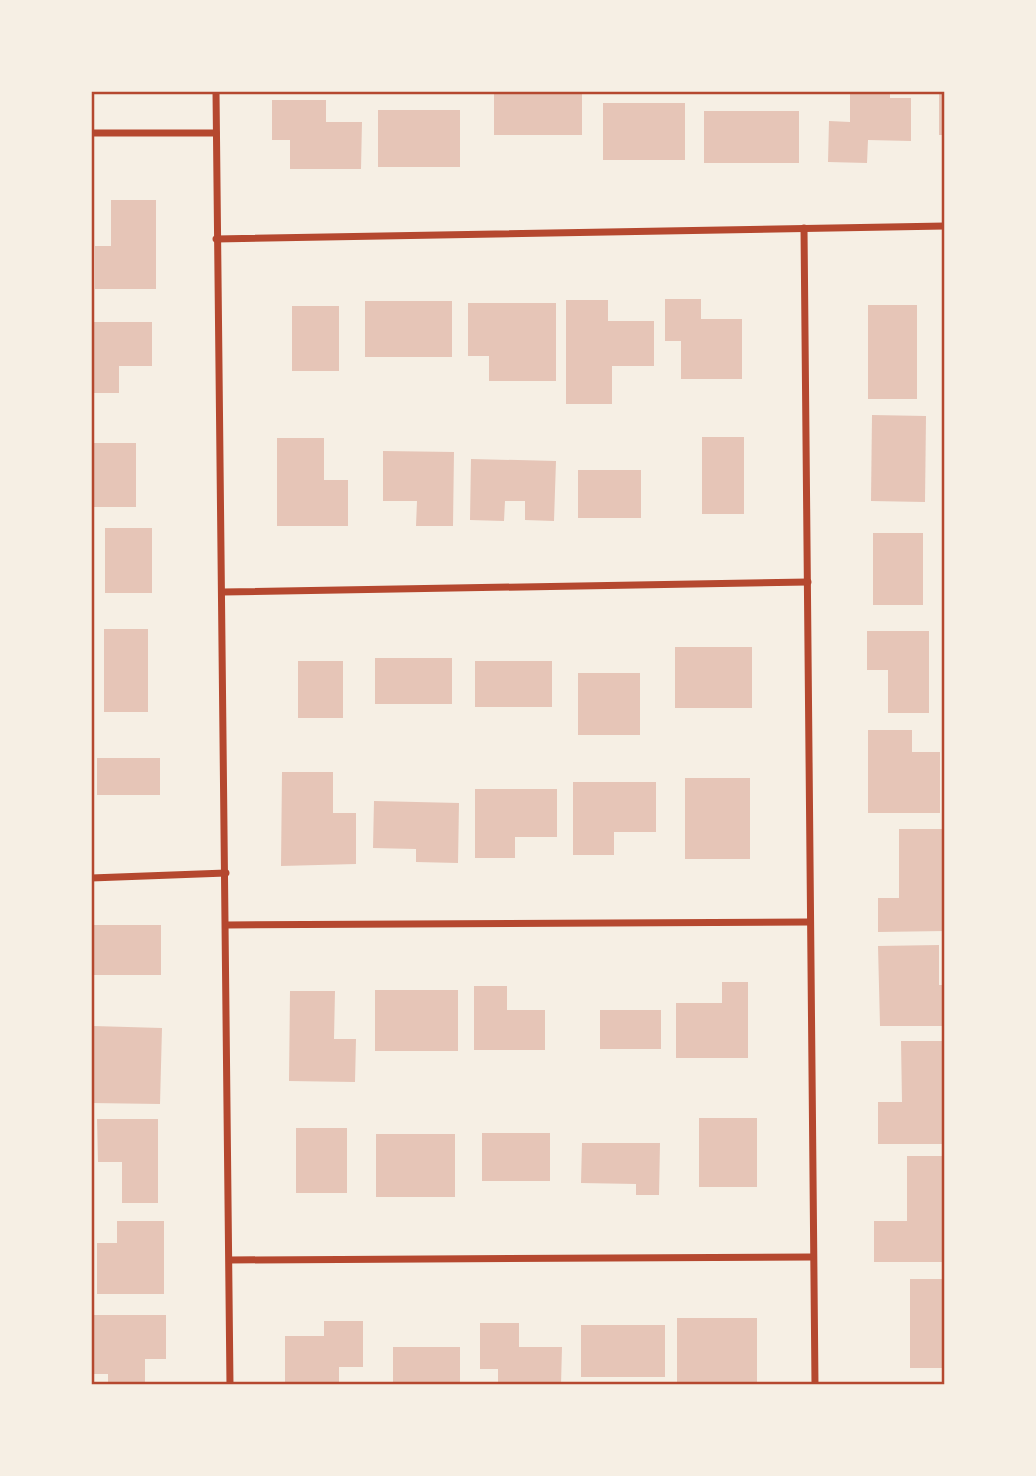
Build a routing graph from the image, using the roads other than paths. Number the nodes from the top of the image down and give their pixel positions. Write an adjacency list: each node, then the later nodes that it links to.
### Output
1 (216, 91): 3 (street)
2 (91, 133): 3 (street)
3 (216, 133): 6 (street)
4 (945, 226): 5 (street)
5 (804, 228): 6 (street); 7 (street)
6 (216, 239): 8 (street)
7 (808, 582): 8 (street); 11 (street)
8 (223, 592): 9 (street)
9 (226, 873): 10 (street); 12 (street)
10 (91, 878)
11 (810, 922): 12 (street); 13 (street)
12 (227, 925): 14 (street)
13 (812, 1257): 14 (street); 16 (street)
14 (230, 1260): 15 (street)
15 (230, 1385)
16 (815, 1385)

